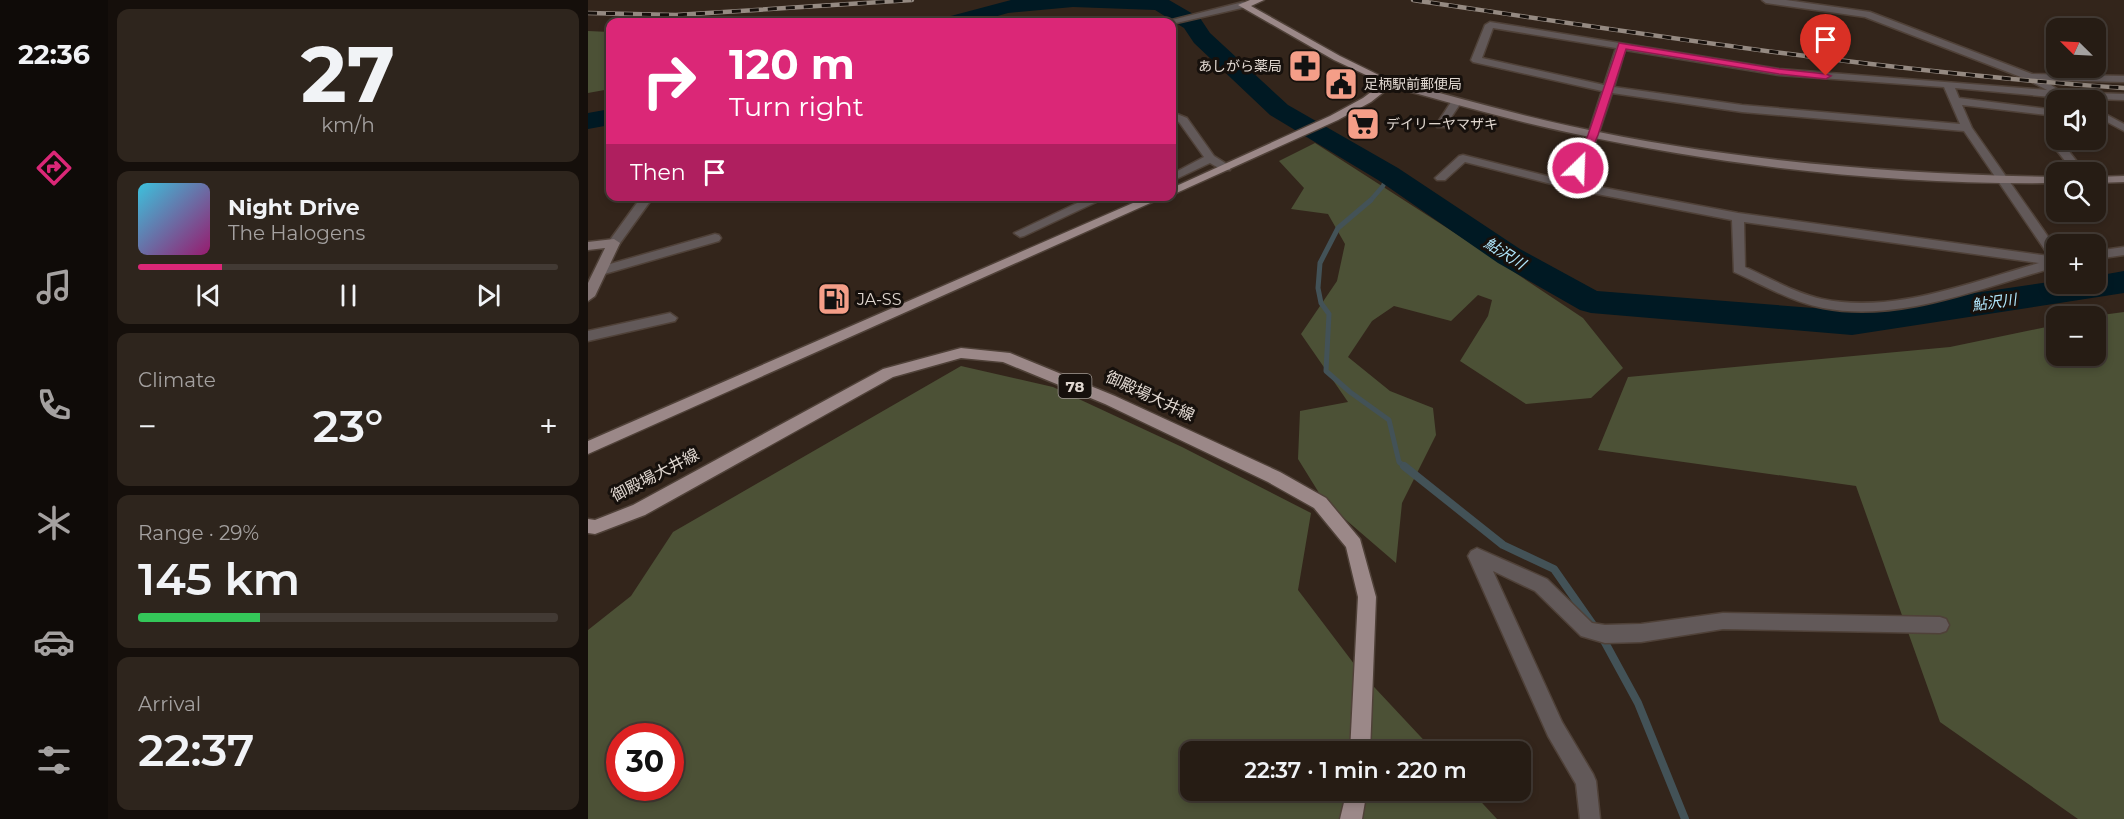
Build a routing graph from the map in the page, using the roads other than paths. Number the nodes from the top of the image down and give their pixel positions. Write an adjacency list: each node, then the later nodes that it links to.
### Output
1 (1260, 0): 3 (main road)
2 (1766, 0): 6 (street)
3 (1243, 5): 4 (street); 8 (main road)
4 (1176, 20)
5 (1622, 45): 9 (street); 10 (street); 10 (street)
6 (2030, 77): 7 (street); 11 (street)
7 (2124, 79)
8 (1390, 83): 15 (street); 29 (main road)
9 (1947, 84): 12 (street); 16 (street)
10 (1610, 89): 23 (street); 25 (street)
11 (2054, 90)
12 (2046, 93)
13 (2106, 96): 14 (street)
14 (2124, 97)
15 (1457, 101): 22 (street); 25 (street)
16 (1956, 101): 17 (street); 23 (street)
17 (2046, 112)
18 (1176, 117): 27 (street)
19 (2106, 117): 21 (street)
20 (2106, 119): 21 (street)
21 (2110, 119): 24 (street)
22 (1441, 124)
23 (1967, 128): 32 (street)
24 (2124, 128)
25 (1593, 135): 32 (street); 36 (street)
26 (2062, 150): 28 (street)
27 (1210, 158): 29 (street); 30 (street)
28 (2072, 162)
29 (1226, 168): 37 (main road)
30 (1176, 176)
31 (1441, 178): 36 (street)
32 (2002, 179): 34 (street); 45 (street)
33 (2124, 179): 35 (street)
34 (2046, 180)
35 (2106, 180)
36 (1571, 185): 41 (street)
37 (1176, 190)
38 (644, 201): 44 (street)
39 (1092, 201): 42 (street)
40 (1150, 201): 55 (main road)
41 (1738, 217): 49 (street); 50 (street)
42 (1020, 233)
43 (715, 238): 51 (street)
44 (614, 243): 46 (street); 51 (street)
45 (2046, 245)
46 (588, 246)
47 (2124, 251): 48 (street)
48 (2106, 254)
49 (2046, 259)
50 (2046, 263)
51 (601, 271): 52 (street)
52 (588, 296)
53 (669, 318): 54 (street)
54 (588, 336)
55 (588, 448)
56 (588, 526): 58 (main road, 御殿場大井線 / 78)
57 (1940, 625): 61 (street)
58 (1360, 741)
59 (1355, 801): 60 (main road)
60 (1351, 819)
61 (1590, 819)

